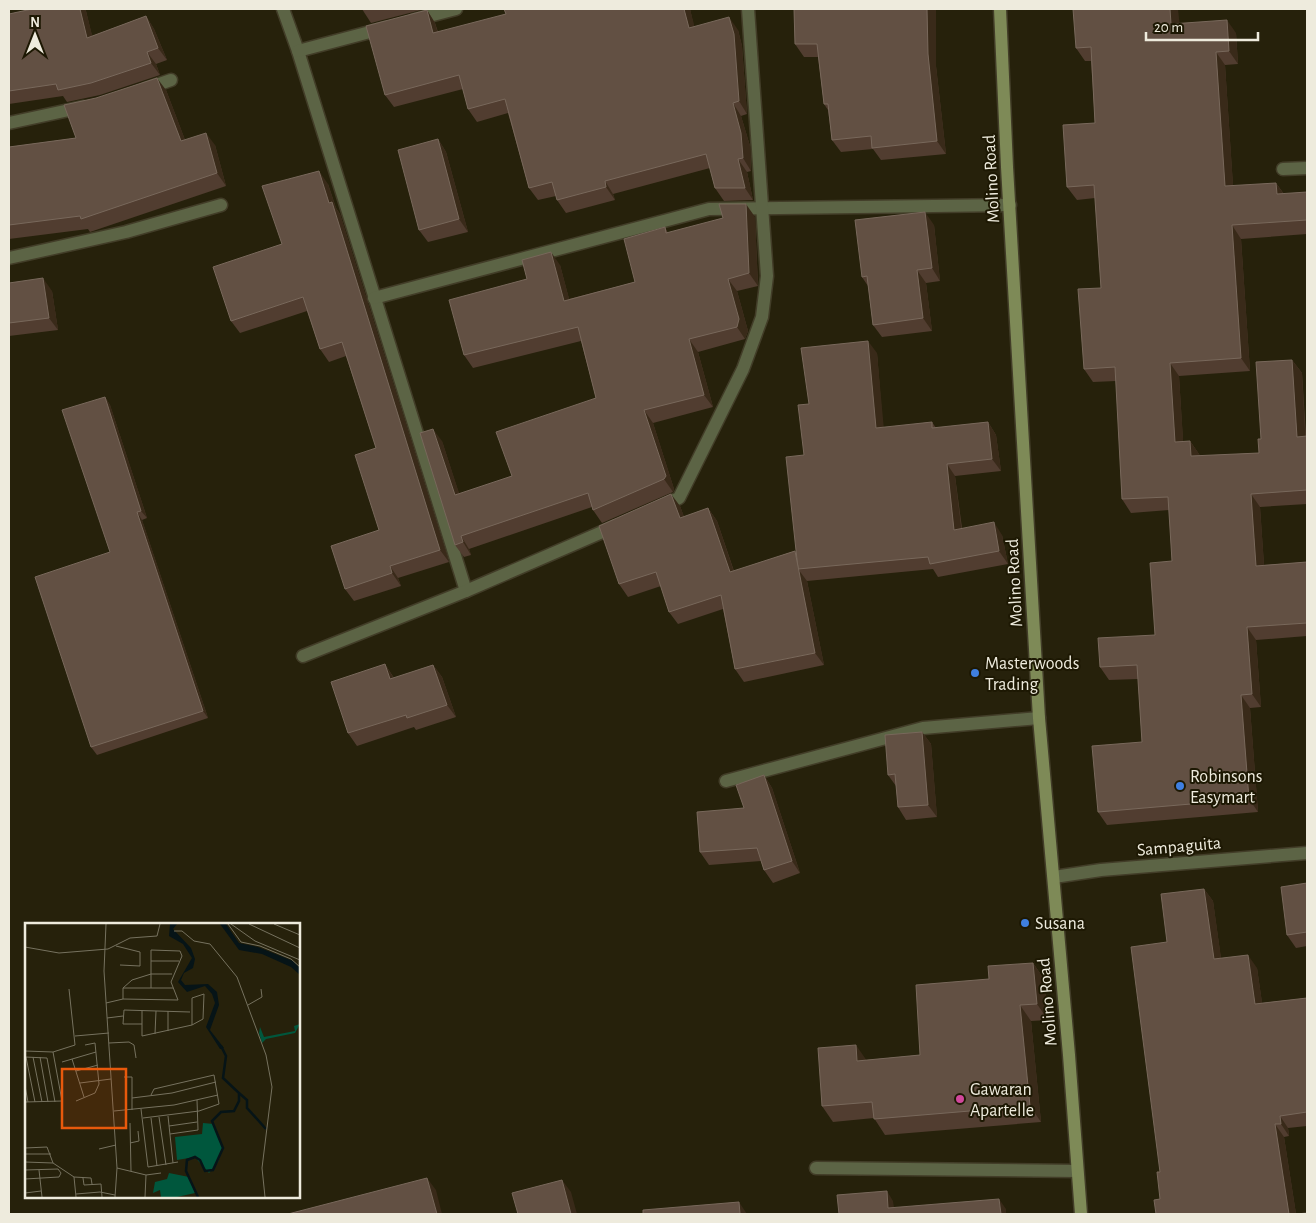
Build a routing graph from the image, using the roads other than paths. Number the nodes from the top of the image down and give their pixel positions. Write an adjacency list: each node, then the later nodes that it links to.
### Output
1 (283, 9): 5 (street)
2 (456, 9): 5 (street)
3 (748, 9): 14 (street)
4 (1000, 9): 13 (main road, Molino Road)
5 (298, 51): 16 (street)
6 (172, 80): 7 (street)
7 (137, 92)
8 (93, 105): 9 (street)
9 (9, 123)
10 (1307, 168): 11 (street)
11 (1283, 169)
12 (221, 205): 15 (street)
13 (1010, 205): 14 (street); 21 (main road, Molino Road)
14 (763, 207): 16 (street); 17 (street)
15 (9, 258)
16 (374, 298): 19 (street)
17 (644, 514)
18 (626, 522): 19 (street)
19 (466, 591): 20 (street)
20 (303, 656)
21 (1039, 718): 22 (street); 24 (main road, Molino Road)
22 (726, 781)
23 (1307, 853): 24 (street, Sampaguita)
24 (1054, 877): 26 (main road, Molino Road)
25 (816, 1168): 26 (street)
26 (1076, 1171): 27 (main road, Molino Road)
27 (1081, 1214)

